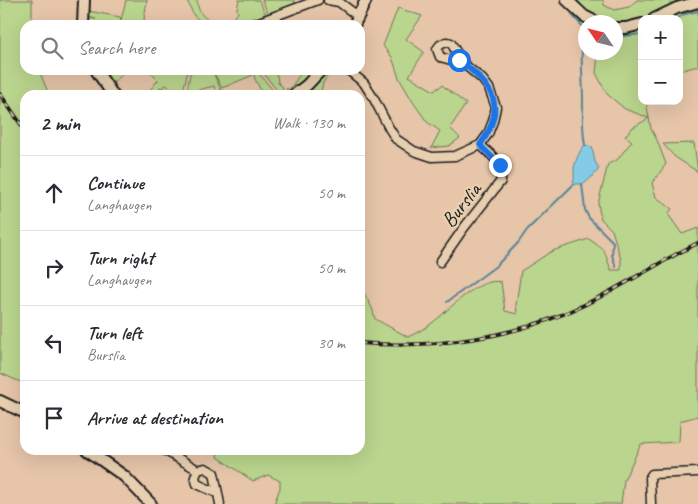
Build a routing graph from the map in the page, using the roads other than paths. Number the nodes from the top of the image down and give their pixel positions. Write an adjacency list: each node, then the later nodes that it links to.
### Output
1 (84, 0): 10 (street)
2 (318, 0): 11 (street)
3 (328, 0): 6 (street)
4 (366, 0): 13 (street)
5 (567, 0): 8 (street)
6 (339, 1): 12 (street)
7 (698, 2): 9 (street)
8 (583, 15)
9 (662, 15)
10 (83, 20)
11 (264, 20)
12 (356, 20)
13 (357, 20)
14 (638, 25): 15 (street)
15 (623, 28)
16 (459, 60): 22 (street)
17 (99, 75): 20 (street)
18 (317, 75): 21 (street)
19 (354, 75): 22 (street)
20 (109, 90)
21 (300, 90)
22 (480, 145): 23 (street, Burslia)
23 (440, 262)
24 (0, 401): 25 (street)
25 (20, 411)
26 (95, 455): 31 (street)
27 (172, 455): 28 (street)
28 (198, 470): 30 (street); 30 (street)
29 (698, 472): 33 (street)
30 (217, 493): 32 (street)
31 (151, 504)
32 (220, 504)
33 (651, 504)

